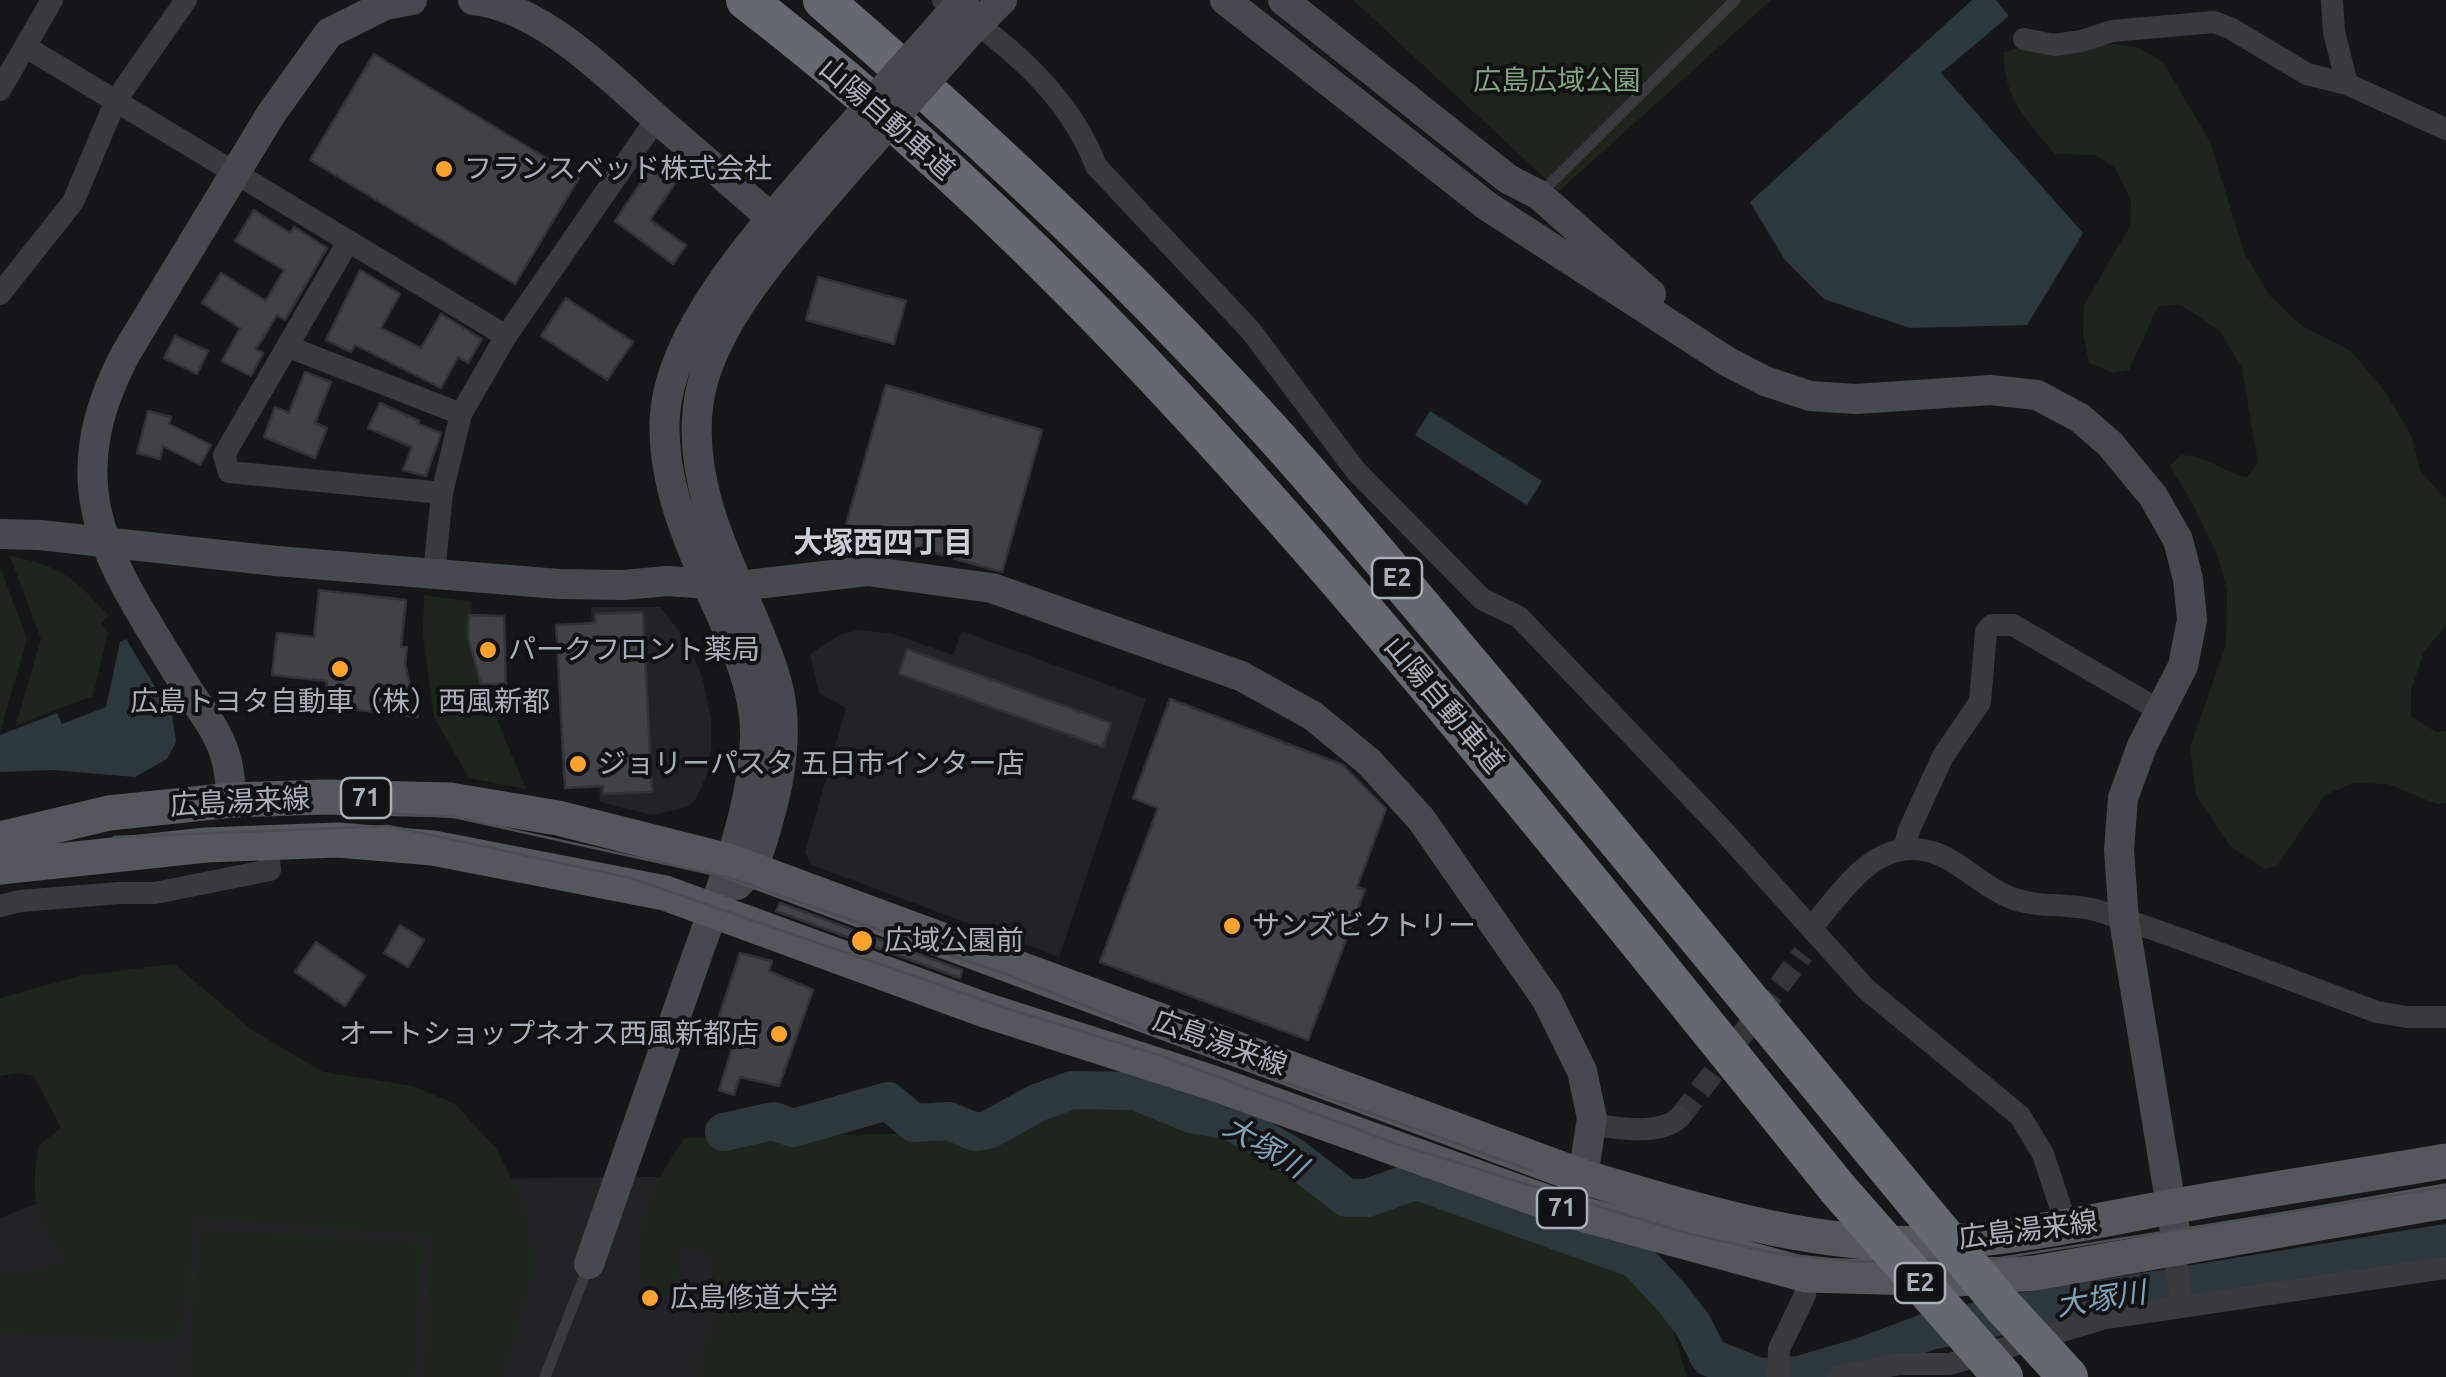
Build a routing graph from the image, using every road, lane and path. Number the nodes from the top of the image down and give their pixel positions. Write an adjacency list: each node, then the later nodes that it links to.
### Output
1 (52, 0): 14 (street)
2 (186, 0): 17 (street)
3 (412, 0): 20 (street)
4 (473, 0): 18 (street)
5 (746, 0): 64 (highway, 山陽自動車道 / E2, bridge)
6 (823, 0): 65 (highway, 山陽自動車道 / E2, bridge)
7 (1002, 0): 12 (street)
8 (1225, 0): 28 (street)
9 (1284, 0): 21 (street)
10 (1735, 0): 21 (lane)
11 (2332, 0): 15 (street)
12 (959, 14): 22 (street, bridge); 46 (street)
13 (2024, 39): 15 (street)
14 (26, 47): 16 (street); 17 (street)
15 (2347, 84): 19 (street)
16 (0, 90)
17 (116, 100): 20 (street); 24 (street)
18 (657, 118): 22 (street); 26 (street)
19 (2446, 129)
20 (234, 173): 23 (street); 32 (street)
21 (1538, 195): 28 (street)
22 (782, 228): 34 (street); 35 (street)
23 (348, 242): 26 (street); 27 (street)
24 (8, 266): 25 (street)
25 (0, 294)
26 (506, 336): 29 (street)
27 (288, 347): 29 (street); 30 (street)
28 (1728, 362): 36 (street)
29 (461, 414): 30 (street)
30 (442, 492): 33 (street)
31 (0, 534): 32 (street)
32 (104, 542): 33 (street); 37 (street)
33 (434, 574): 34 (street)
34 (706, 584): 35 (street); 41 (street)
35 (740, 586): 41 (street); 50 (street)
36 (2159, 710): 40 (street); 45 (street)
37 (232, 800): 38 (main road, 広島湯来線 / 71); 41 (main road, 広島湯来線 / 71)
38 (0, 839)
39 (267, 842): 42 (main road, 広島湯来線 / 71); 43 (street); 44 (main road, 広島湯来線 / 71)
40 (1904, 849): 45 (street); 46 (street)
41 (740, 866): 44 (street); 52 (main road, 広島湯来線 / 71)
42 (0, 867)
43 (0, 906)
44 (714, 908): 57 (street); 59 (main road, 広島湯来線 / 71)
45 (2124, 920): 48 (street); 54 (street)
46 (1814, 931): 47 (street); 55 (street)
47 (1803, 954)
48 (2446, 1017)
49 (1680, 1117): 50 (street)
50 (1591, 1126): 52 (street)
51 (2446, 1161): 54 (main road, 広島湯来線 / 71)
52 (1583, 1177): 55 (main road, 広島湯来線 / 71)
53 (2446, 1201): 56 (main road, 広島湯来線 / 71)
54 (2170, 1207): 55 (main road, 広島湯来線 / 71); 56 (street)
55 (2067, 1227)
56 (2177, 1257): 59 (main road, 広島湯来線 / 71); 60 (street)
57 (589, 1264): 61 (lane)
58 (2446, 1268): 60 (street)
59 (1807, 1276): 62 (street)
60 (2181, 1300): 63 (street)
61 (545, 1377)
62 (1778, 1377)
63 (1838, 1377)
64 (2003, 1377)
65 (2068, 1377)

